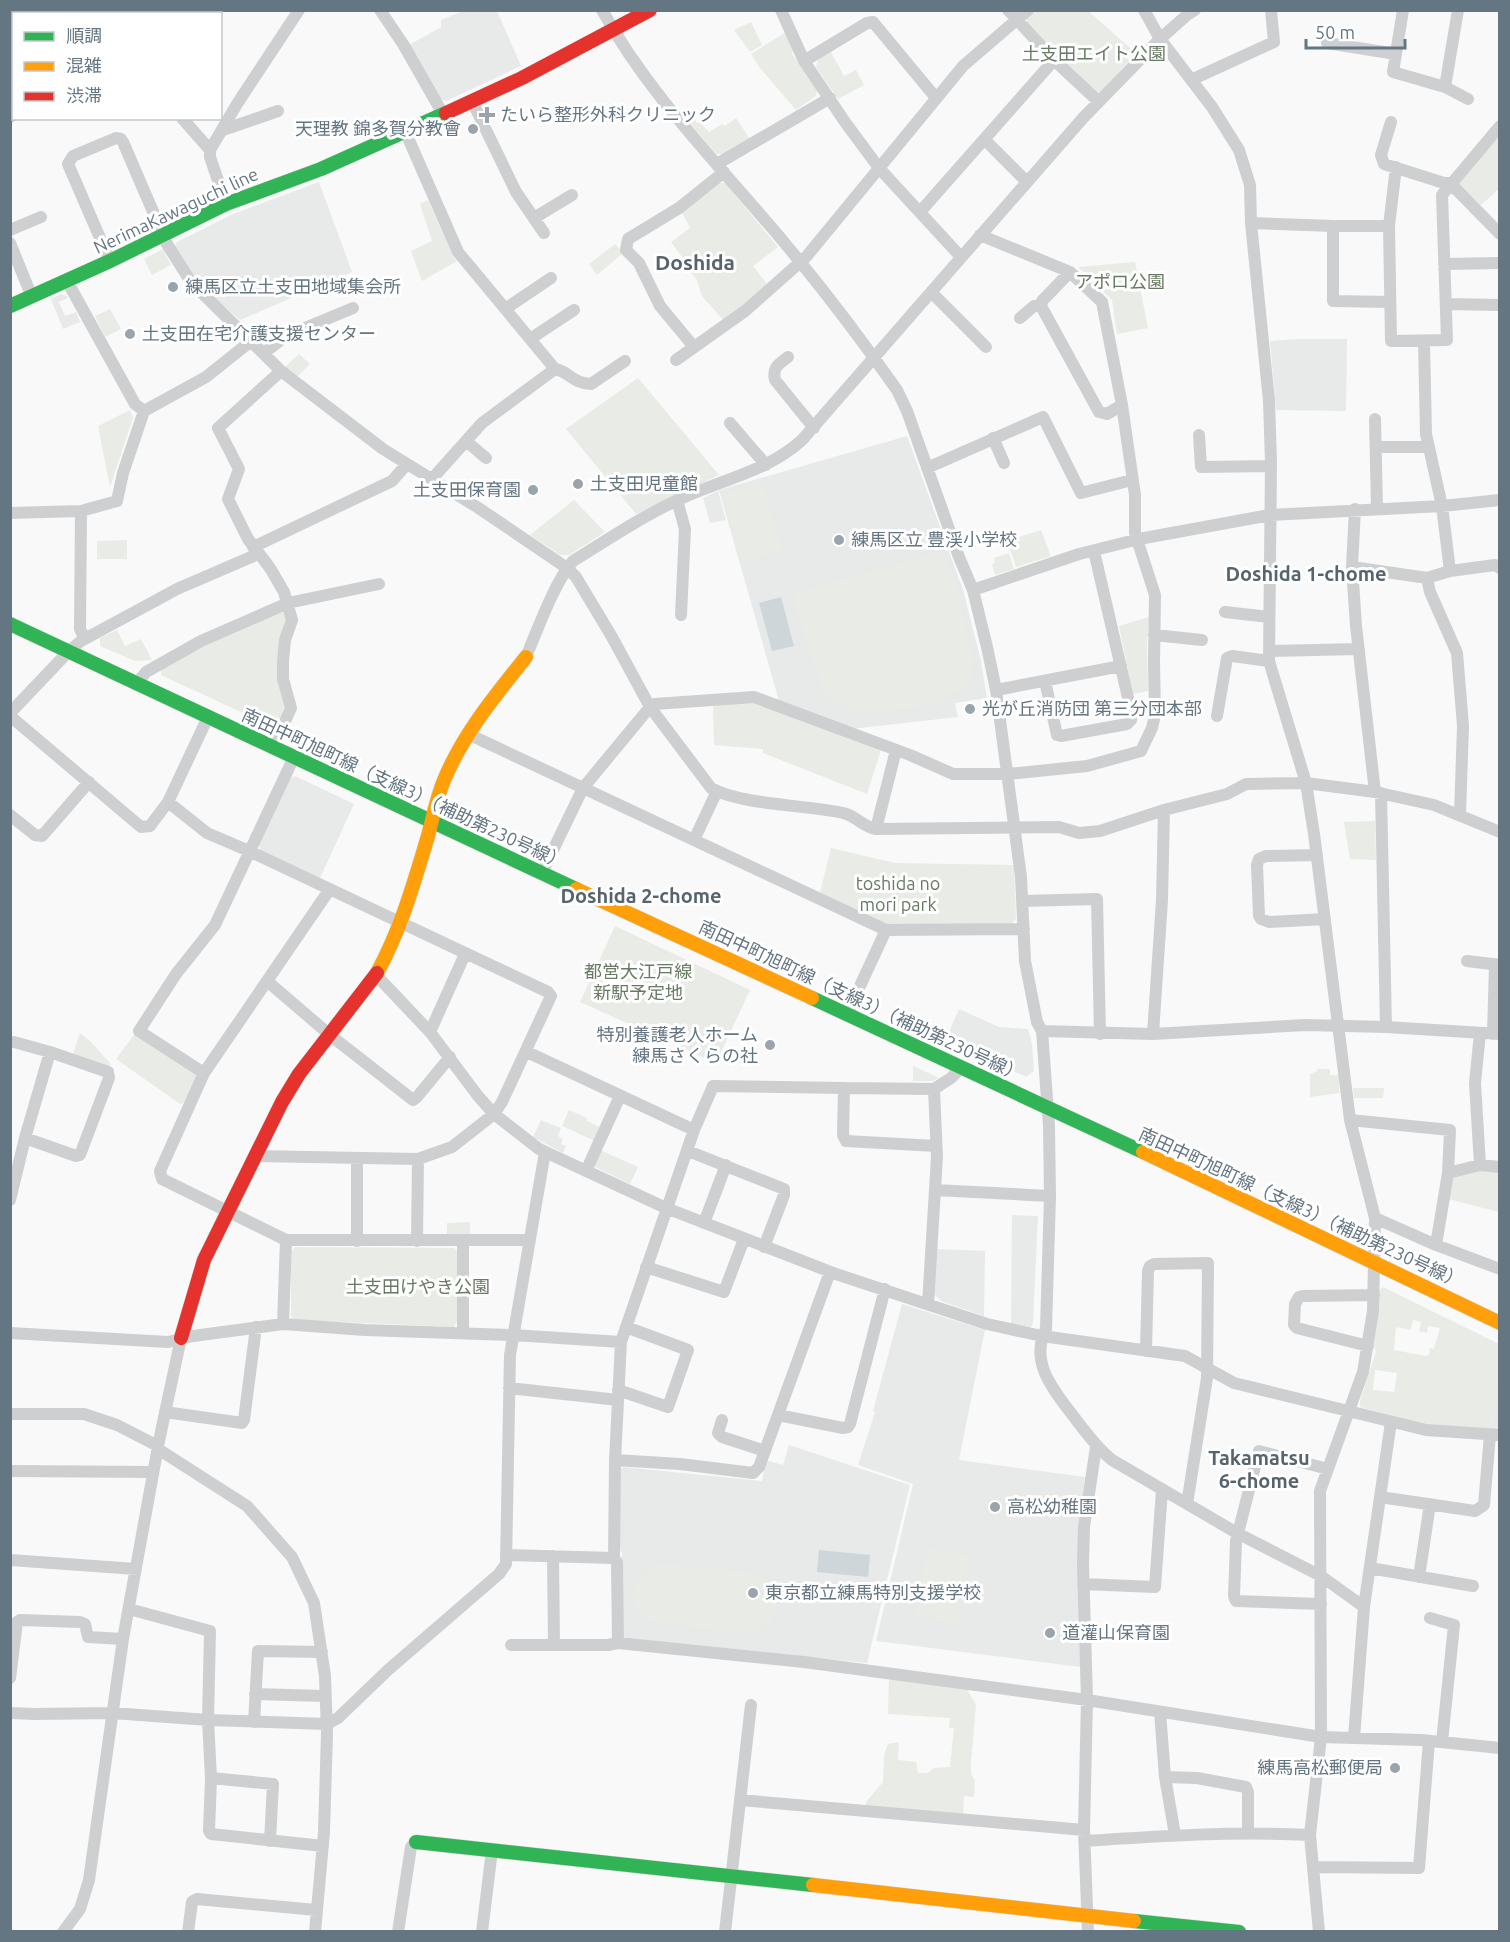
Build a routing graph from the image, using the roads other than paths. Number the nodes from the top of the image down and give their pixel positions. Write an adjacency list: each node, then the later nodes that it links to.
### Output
1 (380, 10): 27 (street)
2 (602, 10): 13 (street)
3 (650, 10): 13 (main road, NerimaKawaguchi line)
4 (781, 10): 18 (street)
5 (1028, 10): 12 (street)
6 (1144, 10): 14 (street)
7 (1195, 10): 14 (street)
8 (1271, 10): 19 (street)
9 (1403, 10): 16 (street)
10 (1458, 10): 20 (street)
11 (292, 13): 31 (street)
12 (1012, 15): 17 (street); 22 (street)
13 (613, 30): 24 (main road, NerimaKawaguchi line); 36 (street)
14 (1160, 39): 19 (street); 25 (street)
15 (1327, 43): 16 (street)
16 (1396, 54): 20 (street)
17 (1054, 60): 25 (street); 33 (street)
18 (804, 61): 21 (street); 22 (street)
19 (1191, 80): 45 (street)
20 (1445, 87): 23 (street)
21 (830, 98): 36 (street); 37 (street)
22 (936, 98): 37 (street)
23 (1468, 99)
24 (472, 101): 27 (main road, NerimaKawaguchi line); 44 (street)
25 (1099, 102): 38 (street)
26 (278, 111): 31 (street)
27 (443, 114): 32 (main road, NerimaKawaguchi line)
28 (184, 120): 34 (street)
29 (1391, 122): 35 (street)
30 (1500, 126): 39 (street)
31 (223, 130): 34 (street)
32 (405, 131): 41 (main road, NerimaKawaguchi line); 70 (street)
33 (985, 140): 38 (street); 42 (street)
34 (210, 150): 41 (street)
35 (1396, 167): 39 (street); 47 (street)
36 (721, 168): 56 (street); 76 (street)
37 (879, 168): 42 (street); 56 (street)
38 (1027, 182): 52 (street)
39 (1450, 183): 50 (street); 58 (street)
40 (572, 195): 44 (street)
41 (226, 204): 51 (main road, NerimaKawaguchi line)
42 (920, 212): 54 (street)
43 (41, 217): 48 (street)
44 (534, 218): 49 (street)
45 (1251, 223): 46 (street); 99 (street)
46 (1333, 226): 47 (street); 64 (street)
47 (1389, 226): 64 (street)
48 (10, 230)
49 (544, 233)
50 (1500, 234)
51 (164, 235): 55 (main road, NerimaKawaguchi line); 55 (street); 74 (street)
52 (980, 235): 54 (street); 59 (street)
53 (10, 243): 63 (street)
54 (961, 257): 62 (street)
55 (110, 261): 61 (main road, NerimaKawaguchi line)
56 (800, 263): 76 (street); 80 (street)
57 (1500, 263): 58 (street)
58 (1444, 264): 65 (street)
59 (1070, 272): 68 (street); 85 (street)
60 (551, 278): 70 (street)
61 (67, 281): 63 (main road, NerimaKawaguchi line); 86 (street)
62 (931, 292): 77 (street); 80 (street)
63 (32, 297): 67 (main road, NerimaKawaguchi line)
64 (1390, 302): 75 (street)
65 (1447, 304): 66 (street); 75 (street)
66 (1500, 305)
67 (10, 306)
68 (1041, 306): 72 (street); 85 (street)
69 (353, 308): 78 (street)
70 (505, 309): 73 (street)
71 (574, 310): 73 (street)
72 (1020, 318)
73 (530, 339): 83 (street)
74 (251, 341): 78 (street); 86 (street)
75 (1424, 342): 94 (street)
76 (694, 347): 81 (street)
77 (986, 347)
78 (264, 353): 84 (street)
79 (788, 357): 89 (street)
80 (874, 357): 89 (street); 100 (street)
81 (676, 360)
82 (625, 361): 83 (street)
83 (555, 369): 92 (street)
84 (281, 371): 97 (street); 112 (street)
85 (1122, 405): 102 (street)
86 (144, 411): 108 (street)
87 (1375, 419): 93 (street)
88 (730, 423): 98 (street)
89 (814, 428): 98 (street)
90 (1199, 435): 99 (street)
91 (993, 438): 96 (street); 100 (street); 102 (street)
92 (466, 441): 95 (street); 101 (street)
93 (1376, 447): 94 (street); 106 (street)
94 (1429, 447): 105 (street)
95 (486, 458)
96 (1004, 463)
97 (407, 465): 101 (street); 112 (street)
98 (766, 465): 103 (street)
99 (1271, 466): 110 (street)
100 (927, 468): 120 (street)
101 (432, 479): 115 (street)
102 (1132, 480): 111 (street)
103 (677, 500): 115 (street); 123 (street)
104 (1500, 500): 105 (street)
105 (1442, 506): 106 (street); 117 (street)
106 (1377, 508): 107 (street)
107 (1356, 509): 110 (street); 114 (street)
108 (81, 511): 109 (street); 127 (street)
109 (10, 513)
110 (1270, 515): 111 (street); 124 (street)
111 (1139, 539): 113 (street); 126 (street)
112 (255, 550): 121 (street); 127 (street)
113 (1094, 551): 120 (street); 133 (street)
114 (1352, 567): 118 (street); 129 (street)
115 (567, 568): 132 (street); 137 (street)
116 (1500, 568): 117 (street)
117 (1450, 571): 118 (street)
118 (1427, 578): 154 (street)
119 (379, 584): 121 (street)
120 (973, 590): 136 (street)
121 (288, 603): 135 (street); 142 (street)
122 (1225, 612): 124 (street)
123 (681, 615)
124 (1269, 617): 131 (street)
125 (10, 624): 130 (main road, 南田中町旭町線（支線3）（補助第230号線）)
126 (1154, 635): 128 (street); 145 (street)
127 (86, 639): 130 (street)
128 (1202, 640)
129 (1359, 649): 131 (street); 150 (street)
130 (69, 651): 135 (main road, 南田中町旭町線（支線3）（補助第230号線）); 138 (street)
131 (1269, 656): 139 (street); 147 (street)
132 (526, 657): 141 (main road)
133 (1121, 666): 134 (street); 134 (street)
134 (1045, 681): 136 (street)
135 (137, 683): 140 (main road, 南田中町旭町線（支線3）（補助第230号線）)
136 (996, 690): 145 (street)
137 (650, 707): 143 (street); 148 (street); 149 (street)
138 (10, 714): 146 (street)
139 (1217, 716)
140 (208, 717): 142 (main road, 南田中町旭町線（支線3）（補助第230号線）); 151 (street)
141 (468, 734): 148 (street); 155 (main road)
142 (273, 748): 144 (main road, 南田中町旭町線（支線3）（補助第230号線）)
143 (896, 750): 145 (street); 157 (street)
144 (294, 758): 155 (main road, 南田中町旭町線（支線3）（補助第230号線）); 160 (street)
145 (1008, 774): 156 (street)
146 (89, 782): 151 (street); 153 (street)
147 (1306, 783): 150 (street); 152 (street); 161 (street)
148 (583, 788): 159 (street); 162 (street)
149 (717, 791): 157 (street); 159 (street)
150 (1378, 792): 154 (street); 176 (street)
151 (168, 802): 160 (street)
152 (1164, 810): 156 (street); 181 (street)
153 (10, 815)
154 (1461, 815): 158 (street)
155 (432, 821): 162 (main road, 南田中町旭町線（支線3）（補助第230号線）); 166 (main road)
156 (1015, 828): 157 (street); 164 (street)
157 (876, 829)
158 (1500, 832)
159 (694, 840): 168 (street)
160 (249, 851): 163 (street); 189 (street)
161 (1317, 855): 165 (street); 165 (street)
162 (542, 873): 174 (main road, 南田中町旭町線（支線3）（補助第230号線）)
163 (330, 889): 166 (street); 173 (street)
164 (1022, 901): 167 (street); 180 (street)
165 (1325, 919): 175 (street)
166 (401, 924): 169 (street); 172 (main road)
167 (1024, 929): 168 (street); 177 (street)
168 (886, 930): 174 (street)
169 (465, 954): 178 (street); 186 (street)
170 (1467, 961): 171 (street)
171 (1497, 964): 182 (street)
172 (376, 975): 178 (street); 183 (main road)
173 (267, 981): 183 (street); 189 (street)
174 (847, 1014): 188 (main road, 南田中町旭町線（支線3）（補助第230号線）)
175 (1340, 1025): 176 (street); 181 (street); 195 (street)
176 (1386, 1027): 179 (street)
177 (1042, 1031): 180 (street); 193 (street)
178 (430, 1032): 187 (street)
179 (1480, 1033): 182 (street); 204 (street)
180 (1100, 1034): 181 (street)
181 (1153, 1034)
182 (1496, 1034)
183 (330, 1035): 187 (street); 201 (main road)
184 (14, 1042): 185 (street)
185 (50, 1052): 197 (street); 197 (street)
186 (527, 1052): 192 (street); 194 (street)
187 (450, 1058): 194 (street)
188 (962, 1067): 191 (street); 193 (main road, 南田中町旭町線（支線3）（補助第230号線）)
189 (204, 1073): 213 (street)
190 (844, 1088): 191 (street); 196 (street); 198 (street)
191 (934, 1089): 198 (street)
192 (620, 1096): 196 (street); 207 (street)
193 (1048, 1108): 210 (street); 224 (main road, 南田中町旭町線（支線3）（補助第230号線）)
194 (494, 1114): 200 (street); 203 (street)
195 (1350, 1120): 208 (street); 214 (street)
196 (694, 1130): 199 (street)
197 (25, 1138): 211 (street)
198 (936, 1146): 209 (street)
199 (688, 1151): 205 (street); 212 (street)
200 (545, 1152): 207 (street); 216 (street)
201 (255, 1156): 202 (street); 213 (main road)
202 (357, 1159): 203 (street); 220 (street)
203 (417, 1159): 221 (street)
204 (1480, 1165): 206 (street); 208 (street)
205 (726, 1166): 215 (street); 223 (street)
206 (1500, 1167)
207 (586, 1171): 212 (street)
208 (1448, 1173): 222 (street)
209 (935, 1190): 210 (street); 230 (street)
210 (1050, 1196): 238 (street)
211 (10, 1200)
212 (666, 1208): 215 (street); 225 (street)
213 (227, 1212): 218 (street); 239 (main road)
214 (1375, 1218): 222 (street); 224 (street)
215 (704, 1223): 217 (street)
216 (529, 1239): 219 (street); 237 (street)
217 (744, 1239): 223 (street); 225 (street)
218 (286, 1240): 220 (street); 232 (street)
219 (463, 1240): 221 (street); 236 (street)
220 (357, 1241): 221 (street)
221 (417, 1241)
222 (1436, 1245): 226 (street)
223 (764, 1247): 227 (street)
224 (1374, 1263): 229 (street); 231 (main road, 南田中町旭町線（支線3）（補助第230号線）)
225 (646, 1267): 234 (street)
226 (1500, 1269)
227 (830, 1272): 228 (street); 249 (street)
228 (885, 1289): 230 (street); 249 (street)
229 (1374, 1294): 241 (street); 241 (street)
230 (928, 1304): 238 (street)
231 (1500, 1323)
232 (283, 1324): 233 (street); 236 (street)
233 (256, 1327): 239 (street); 246 (street)
234 (626, 1327): 240 (street); 245 (street)
235 (10, 1333): 239 (street)
236 (463, 1333): 237 (street)
237 (513, 1335): 240 (street); 244 (street)
238 (1042, 1336): 242 (street); 253 (street)
239 (182, 1338): 246 (street)
240 (621, 1342): 245 (street)
241 (1368, 1346): 247 (street)
242 (1146, 1351): 243 (street); 243 (street)
243 (1207, 1368): 247 (street); 262 (street)
244 (509, 1388): 245 (street); 265 (street)
245 (618, 1395): 256 (street)
246 (165, 1412): 254 (street)
247 (1349, 1412): 251 (street); 257 (street)
248 (10, 1414): 254 (street)
249 (778, 1415): 255 (street)
250 (722, 1420): 255 (street)
251 (1391, 1422): 252 (street); 261 (street)
252 (1495, 1435): 263 (street)
253 (1096, 1446): 260 (street); 273 (street)
254 (158, 1447): 259 (street); 283 (street)
255 (765, 1451): 256 (street)
256 (615, 1460): 267 (street)
257 (1329, 1469): 264 (street); 271 (street)
258 (10, 1471): 259 (street)
259 (153, 1472): 270 (street)
260 (1162, 1490): 262 (street); 273 (street)
261 (1380, 1497): 263 (street); 269 (street)
262 (1187, 1504): 264 (street)
263 (1430, 1504): 272 (street)
264 (1237, 1533): 271 (street); 275 (street)
265 (506, 1555): 266 (street); 294 (street)
266 (553, 1556): 267 (street); 282 (street)
267 (614, 1558): 280 (street)
268 (10, 1560): 270 (street)
269 (1370, 1568): 272 (street); 276 (street)
270 (136, 1569): 277 (street)
271 (1321, 1576): 275 (street); 276 (street)
272 (1419, 1577): 274 (street)
273 (1083, 1584): 287 (street)
274 (1473, 1586)
275 (1321, 1604): 295 (street)
276 (1364, 1607): 296 (street)
277 (129, 1609): 279 (street); 292 (street)
278 (1430, 1617): 298 (street)
279 (123, 1639): 284 (street); 291 (street)
280 (618, 1643): 282 (street); 287 (street)
281 (511, 1645): 282 (street)
282 (554, 1645)
283 (322, 1652): 285 (street); 286 (street)
284 (10, 1678)
285 (255, 1694): 286 (street); 293 (street)
286 (325, 1695): 294 (street)
287 (1087, 1700): 289 (street); 304 (street)
288 (751, 1705): 302 (street)
289 (1161, 1712): 295 (street); 300 (street)
290 (10, 1713): 291 (street)
291 (112, 1713): 292 (street); 316 (street)
292 (208, 1720): 293 (street); 301 (street)
293 (254, 1722): 294 (street)
294 (327, 1724): 309 (street)
295 (1321, 1737): 296 (street); 306 (street)
296 (1354, 1738): 297 (street)
297 (1429, 1741): 298 (street); 311 (street)
298 (1442, 1742): 299 (street)
299 (1500, 1748)
300 (1165, 1777): 303 (street); 305 (street)
301 (211, 1778): 307 (street); 307 (street)
302 (740, 1800): 304 (street); 312 (street)
303 (1248, 1833): 305 (street); 306 (street)
304 (1085, 1835): 305 (street); 314 (street)
305 (1175, 1835)
306 (1310, 1835): 311 (street)
307 (270, 1841): 309 (street)
308 (416, 1842): 310 (main road); 319 (street)
309 (323, 1845): 313 (street)
310 (492, 1850): 312 (main road); 320 (street)
311 (1314, 1867): 324 (street)
312 (732, 1877): 314 (main road); 321 (street)
313 (316, 1910): 317 (street); 318 (street)
314 (1087, 1915): 315 (main road); 322 (street)
315 (1148, 1926): 323 (main road)
316 (63, 1932)
317 (188, 1932)
318 (315, 1932)
319 (398, 1932)
320 (482, 1932)
321 (725, 1932)
322 (1088, 1932)
323 (1239, 1932)
324 (1319, 1932)

